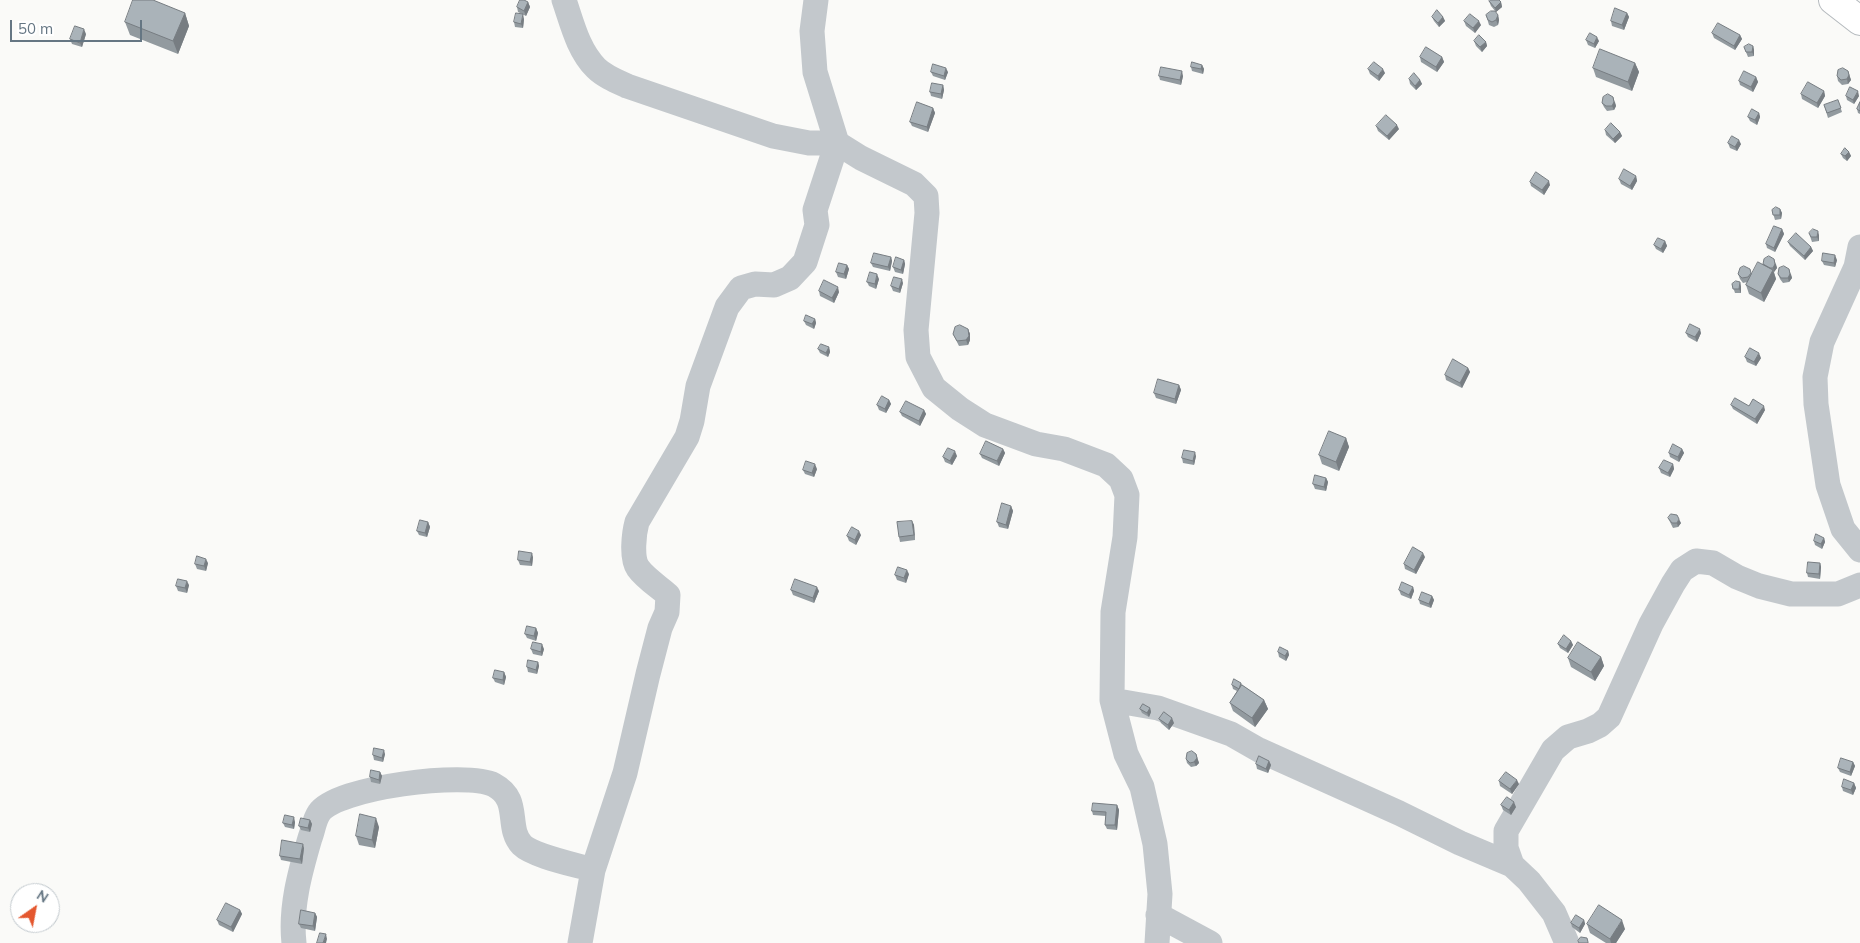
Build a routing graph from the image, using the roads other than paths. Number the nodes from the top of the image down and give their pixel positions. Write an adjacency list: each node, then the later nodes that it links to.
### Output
1 (564, 0): 5 (street)
2 (816, 0): 5 (street)
3 (1833, 0): 4 (main road)
4 (1860, 20)
5 (837, 143): 9 (street); 11 (street)
6 (1860, 248): 7 (street)
7 (1860, 550)
8 (1860, 585): 10 (street)
9 (1112, 700): 10 (street); 12 (street)
10 (1512, 865): 17 (street)
11 (593, 870): 13 (street); 14 (street)
12 (1158, 915): 15 (street); 16 (street)
13 (294, 943)
14 (580, 943)
15 (1157, 943)
16 (1210, 943)
17 (1567, 943)

